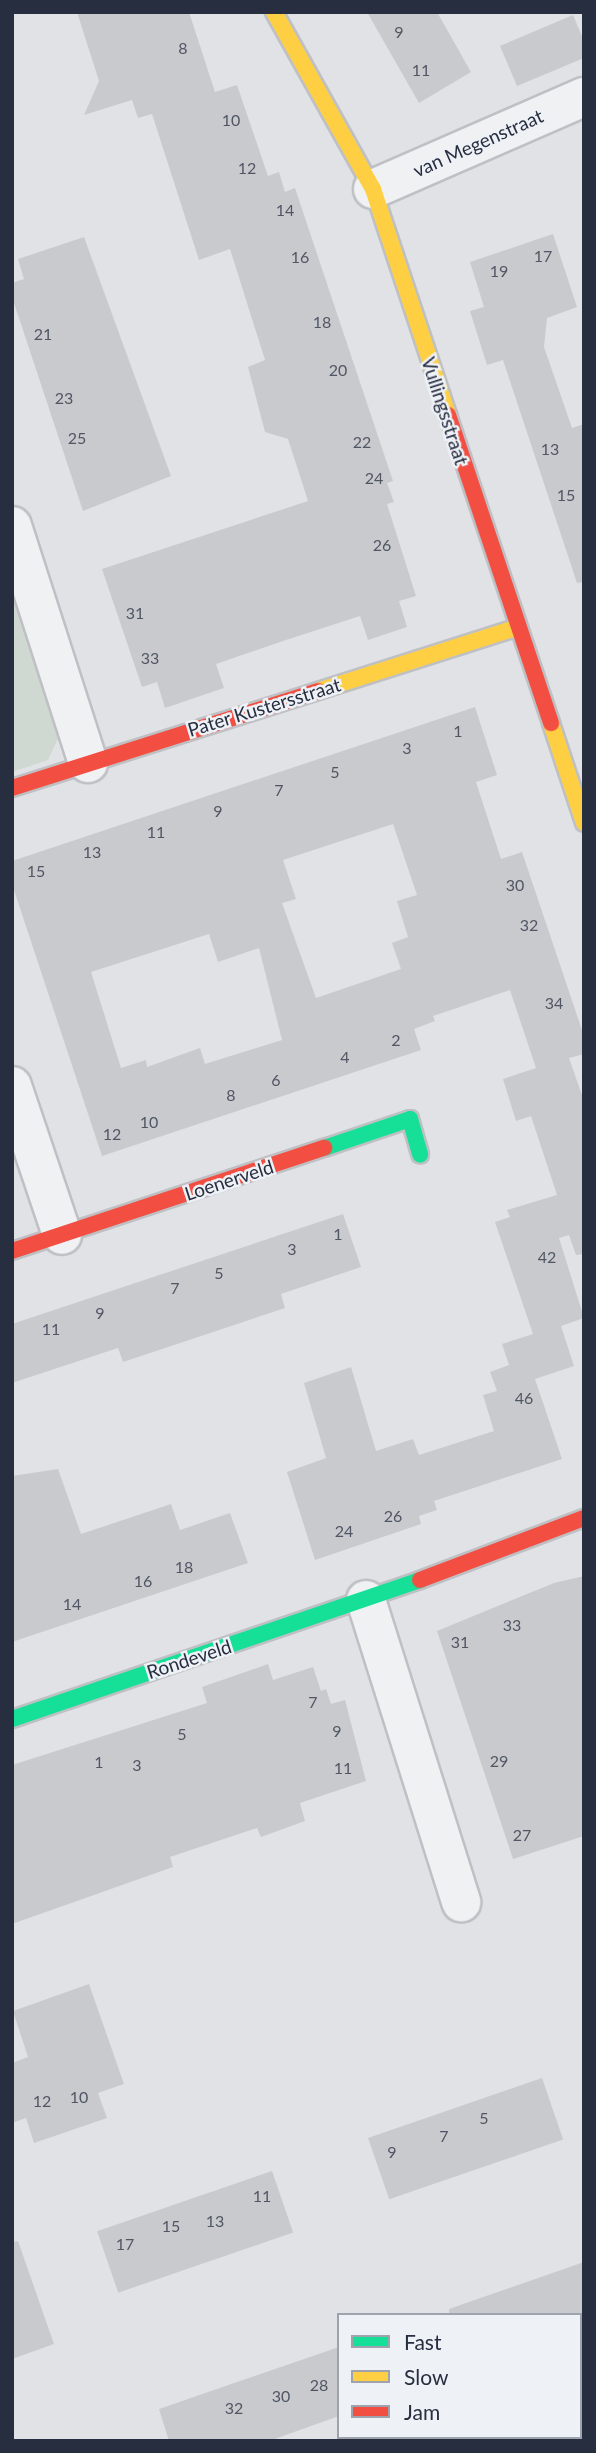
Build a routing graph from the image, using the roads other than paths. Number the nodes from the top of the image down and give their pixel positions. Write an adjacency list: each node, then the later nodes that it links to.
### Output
1 (274, 12): 3 (street, Vullingsstraat)
2 (584, 97): 3 (street, van Megenstraat)
3 (373, 190): 5 (street, Vullingsstraat)
4 (12, 526): 6 (street)
5 (516, 628): 6 (street, Pater Kustersstraat); 8 (street, Vullingsstraat)
6 (88, 762): 7 (street, Pater Kustersstraat)
7 (12, 788)
8 (584, 823)
9 (12, 1086): 11 (street)
10 (419, 1156): 11 (street, Loenerveld)
11 (62, 1235): 12 (street, Loenerveld)
12 (12, 1251)
13 (584, 1518): 14 (street, Rondeveld)
14 (366, 1600): 15 (street, Rondeveld); 16 (street)
15 (12, 1718)
16 (461, 1902)

